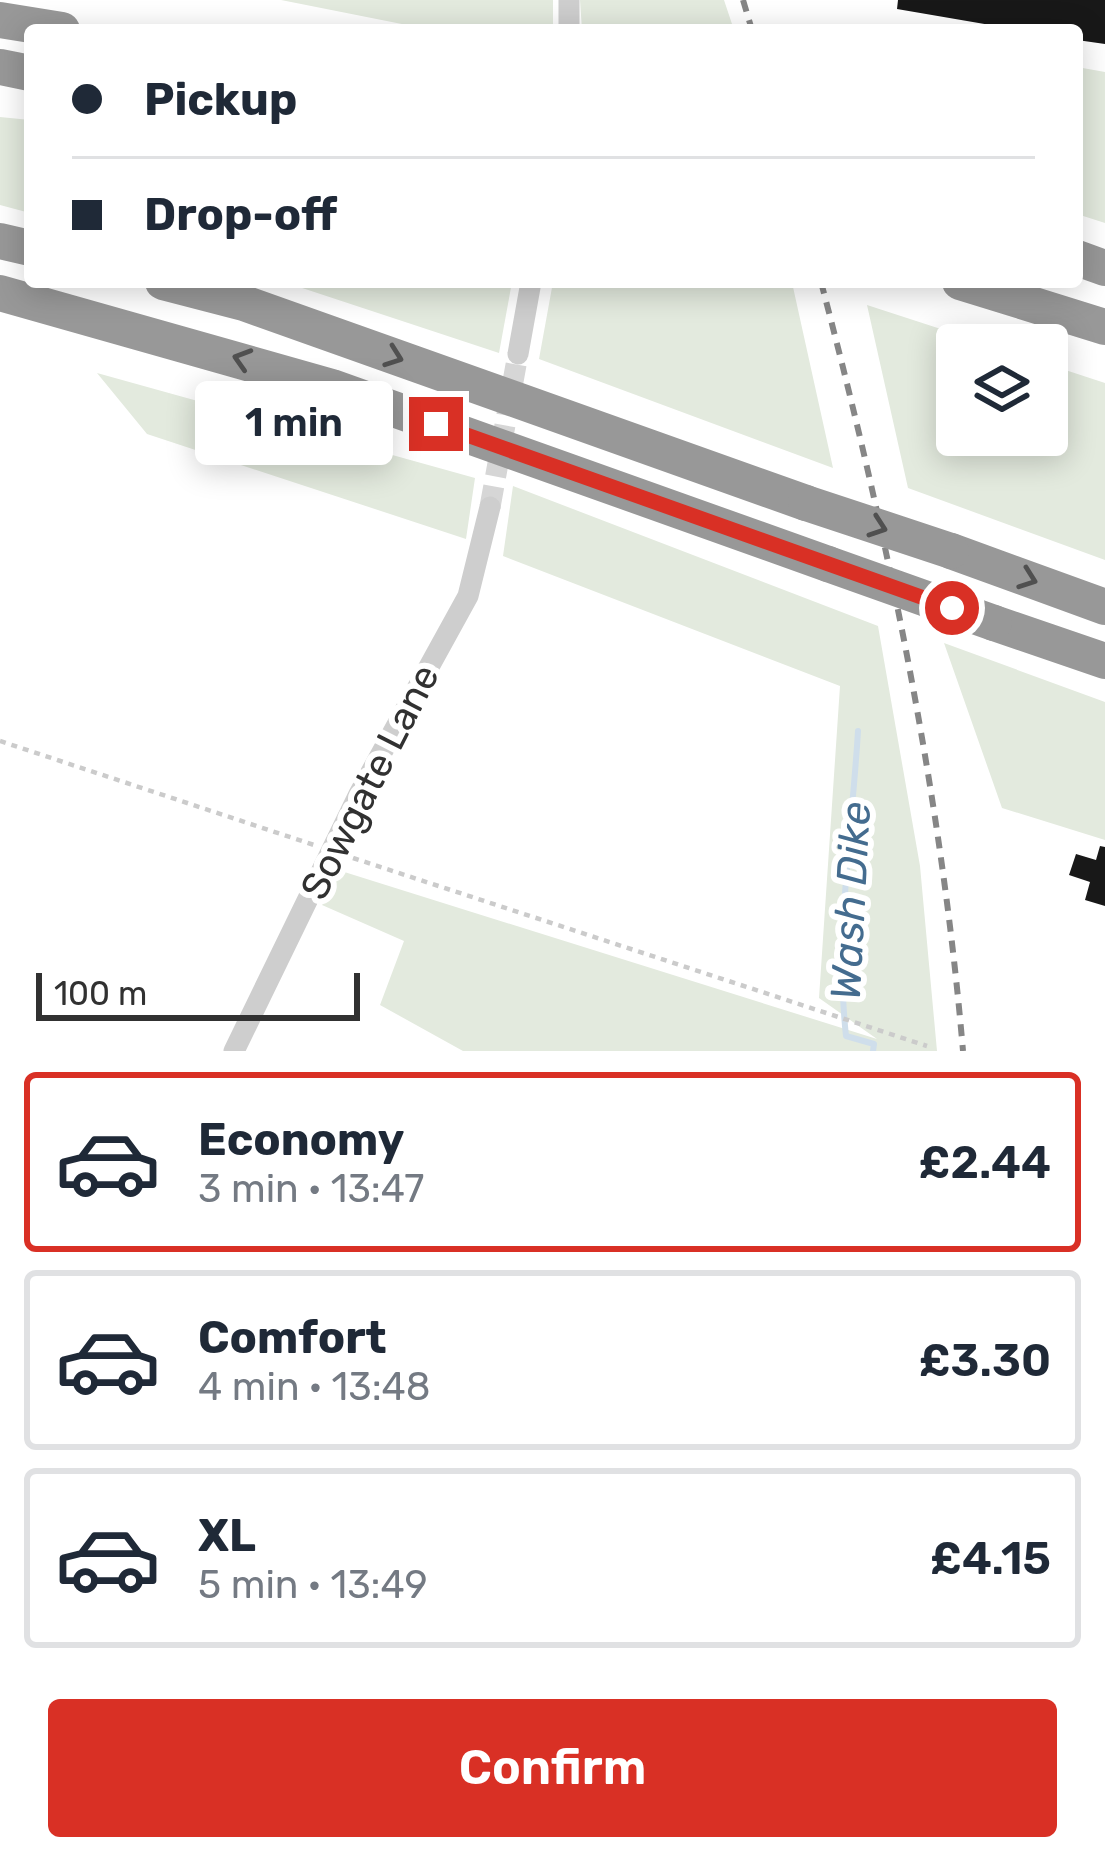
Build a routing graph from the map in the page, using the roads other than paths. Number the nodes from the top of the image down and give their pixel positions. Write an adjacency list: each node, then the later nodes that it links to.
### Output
1 (186, 288): 8 (highway, one-way to 8, bridge)
2 (530, 288): 6 (street)
3 (979, 288): 5 (highway)
4 (0, 293): 9 (highway, one-way to 4, bridge)
5 (1105, 327)
6 (518, 354)
7 (490, 507): 10 (street, Sowgate Lane)
8 (1105, 607)
9 (1105, 661)
10 (234, 1051)

